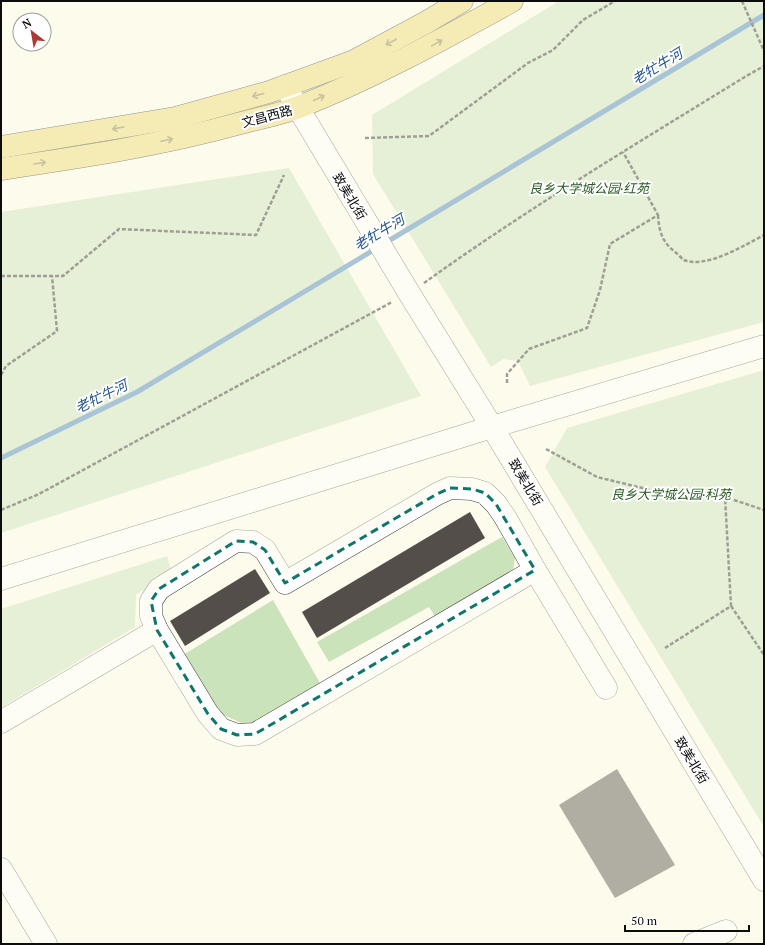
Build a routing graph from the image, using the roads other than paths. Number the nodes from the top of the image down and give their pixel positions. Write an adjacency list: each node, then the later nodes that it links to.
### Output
1 (462, 1): 3 (main road, 文昌西路, one-way to 3)
2 (512, 1): 4 (main road, 文昌西路, one-way to 2)
3 (285, 86): 4 (street, 致美北街); 5 (main road, 文昌西路, one-way to 5)
4 (298, 108): 6 (main road, 文昌西路, one-way to 4); 8 (street, 致美北街)
5 (1, 147)
6 (1, 169)
7 (764, 346): 8 (street)
8 (492, 427): 10 (street); 15 (street, 致美北街)
9 (535, 570): 11 (street); 11 (street); 12 (street)
10 (1, 579)
11 (157, 630): 13 (street)
12 (606, 688)
13 (1, 722)
14 (1, 869): 17 (street)
15 (764, 880)
16 (726, 931): 18 (street)
17 (46, 944)
18 (694, 944)

